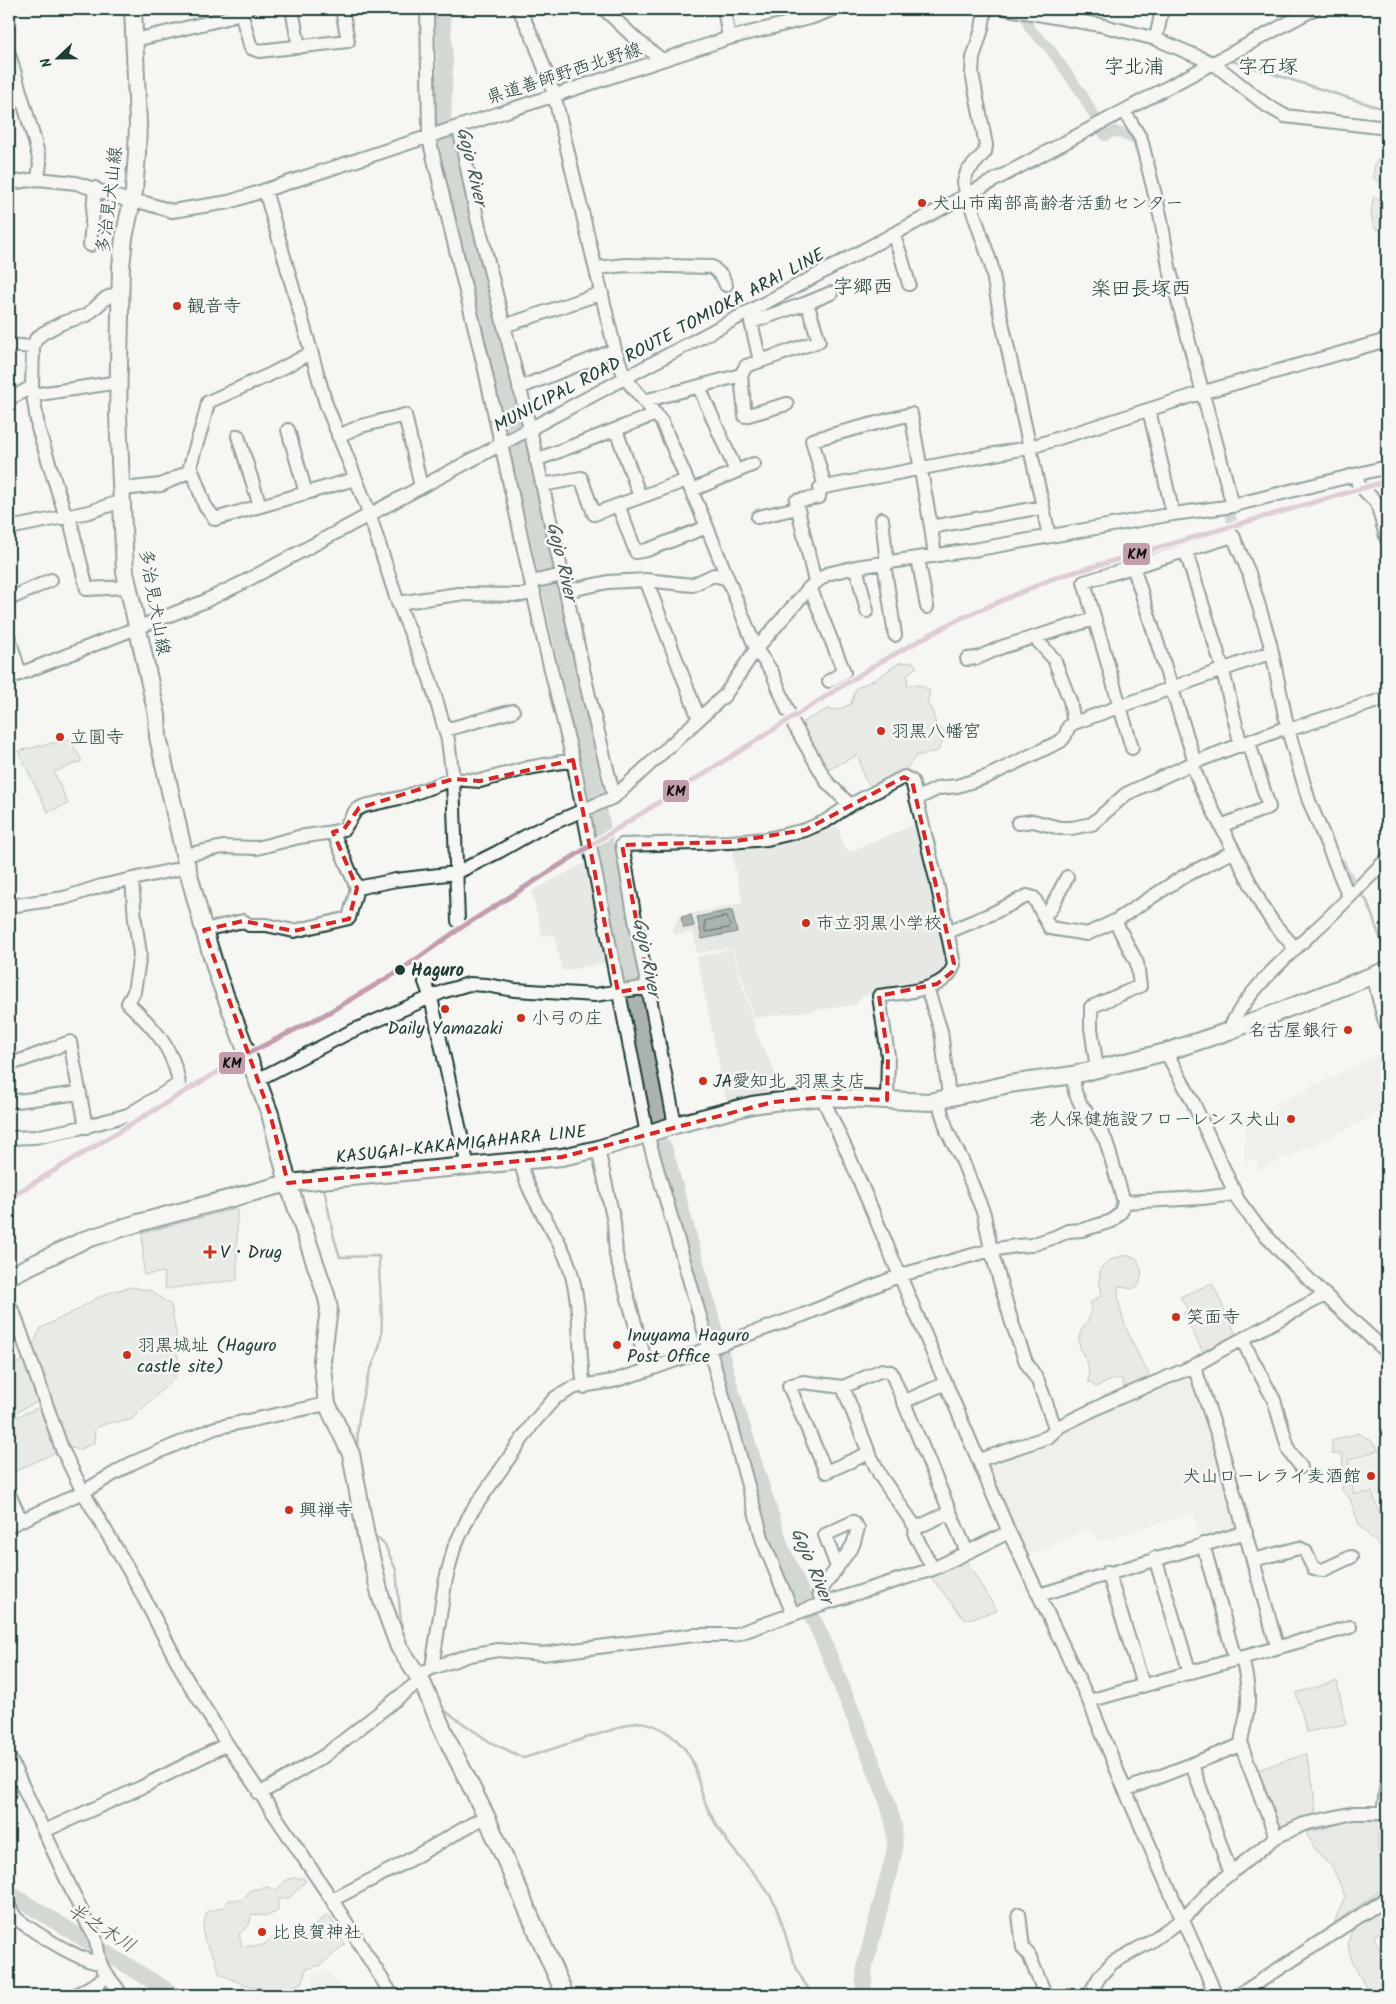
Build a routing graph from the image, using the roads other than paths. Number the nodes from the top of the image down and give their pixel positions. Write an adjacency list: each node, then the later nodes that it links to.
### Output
1 (133, 9): 16 (main road, 多治見犬山線)
2 (292, 9): 17 (street)
3 (342, 9): 17 (street)
4 (427, 9): 25 (street)
5 (519, 9): 21 (street)
6 (604, 9): 19 (street)
7 (724, 9): 15 (street)
8 (834, 9): 15 (street, 県道善師野西北野線)
9 (985, 9): 30 (street)
10 (1162, 9): 14 (street)
11 (1314, 9): 20 (street, MUNICIPAL ROAD ROUTE TOMIOKA ARAI LINE)
12 (244, 10): 16 (street); 17 (street)
13 (1016, 10): 14 (street)
14 (1158, 35): 20 (street)
15 (729, 38): 19 (street, 県道善師野西北野線)
16 (135, 40): 31 (main road, 多治見犬山線)
17 (299, 47)
18 (9, 54): 26 (street)
19 (661, 60): 21 (street, 県道善師野西北野線)
20 (1212, 63): 22 (street, MUNICIPAL ROAD ROUTE TOMIOKA ARAI LINE); 24 (street)
21 (554, 94): 23 (street, 県道善師野西北野線); 34 (street)
22 (1124, 110): 30 (street, MUNICIPAL ROAD ROUTE TOMIOKA ARAI LINE); 55 (street)
23 (459, 127): 25 (street, 県道善師野西北野線); 42 (street)
24 (1387, 128)
25 (430, 136): 29 (street, 県道善師野西北野線); 66 (street)
26 (38, 179): 27 (street, 県道善師野西北野線); 28 (street, 県道善師野西北野線)
27 (9, 183)
28 (95, 188): 31 (street, 県道善師野西北野線); 33 (street)
29 (265, 190): 31 (street, 県道善師野西北野線); 47 (street)
30 (968, 195): 32 (street, MUNICIPAL ROAD ROUTE TOMIOKA ARAI LINE); 67 (street)
31 (132, 202): 37 (main road, 多治見犬山線)
32 (893, 234): 35 (street); 41 (street, MUNICIPAL ROAD ROUTE TOMIOKA ARAI LINE)
33 (90, 245)
34 (596, 268): 36 (street); 38 (street)
35 (909, 284)
36 (726, 285)
37 (120, 292): 45 (street); 51 (main road, 多治見犬山線)
38 (602, 293): 42 (street); 46 (street)
39 (831, 293): 40 (street)
40 (807, 303): 41 (street); 48 (street)
41 (749, 317): 48 (street); 50 (street, MUNICIPAL ROAD ROUTE TOMIOKA ARAI LINE)
42 (504, 326): 53 (street)
43 (1387, 340): 55 (street)
44 (9, 345): 45 (street)
45 (33, 347): 54 (street)
46 (616, 350): 50 (street); 53 (street)
47 (311, 353): 65 (street); 72 (street)
48 (760, 361): 49 (street)
49 (741, 375): 52 (street); 58 (street)
50 (625, 378): 57 (street); 61 (street, MUNICIPAL ROAD ROUTE TOMIOKA ARAI LINE)
51 (119, 382): 54 (street); 81 (main road, 多治見犬山線)
52 (699, 386): 57 (street); 73 (street)
53 (519, 388): 61 (street)
54 (33, 391): 56 (street); 90 (street)
55 (1200, 394): 59 (street); 85 (street)
56 (9, 399)
57 (644, 401): 60 (street)
58 (787, 404)
59 (1150, 410): 67 (street); 88 (street)
60 (656, 414): 63 (street); 77 (street)
61 (530, 429): 66 (street, MUNICIPAL ROAD ROUTE TOMIOKA ARAI LINE); 68 (street)
62 (288, 430): 80 (street)
63 (616, 430): 68 (street); 82 (street)
64 (238, 436): 83 (street)
65 (338, 436): 75 (street); 78 (street)
66 (501, 445): 78 (street, MUNICIPAL ROAD ROUTE TOMIOKA ARAI LINE); 110 (street)
67 (1030, 447): 71 (street); 86 (street)
68 (536, 460): 76 (street)
69 (754, 464): 73 (street)
70 (1387, 467): 74 (street)
71 (921, 469): 79 (street); 79 (street); 94 (street)
72 (192, 470): 81 (street); 83 (street)
73 (736, 471): 77 (street)
74 (1357, 476): 85 (street); 97 (street)
75 (355, 479): 80 (street); 89 (street)
76 (542, 485): 84 (street); 104 (street)
77 (690, 485): 82 (street); 93 (street)
78 (421, 487): 89 (street, MUNICIPAL ROAD ROUTE TOMIOKA ARAI LINE)
79 (825, 487): 87 (street)
80 (306, 493): 83 (street)
81 (122, 495): 90 (street); 109 (main road, 多治見犬山線)
82 (640, 497): 84 (street)
83 (260, 506)
84 (618, 506): 93 (street)
85 (1230, 506): 88 (street)
86 (1043, 507): 94 (street); 96 (street)
87 (797, 508): 91 (street); 108 (street)
88 (1173, 514): 96 (street)
89 (368, 515): 113 (street); 117 (street, MUNICIPAL ROAD ROUTE TOMIOKA ARAI LINE)
90 (68, 517): 95 (street); 109 (street)
91 (758, 517)
92 (882, 519): 101 (street)
93 (707, 526): 105 (street)
94 (931, 527): 99 (street)
95 (9, 528)
96 (1049, 536): 99 (street)
97 (1387, 540)
98 (1185, 549): 102 (street); 122 (street); 124 (street)
99 (935, 556): 100 (street)
100 (918, 558): 101 (street); 114 (street)
101 (885, 563): 103 (street); 118 (street)
102 (1133, 566): 116 (street); 127 (street)
103 (856, 567): 108 (street); 115 (street)
104 (562, 575): 110 (street); 111 (street)
105 (728, 578): 107 (street); 121 (street)
106 (51, 580): 112 (street)
107 (646, 580): 111 (street); 131 (street)
108 (813, 584): 121 (street); 126 (street)
109 (128, 586): 117 (main road, 多治見犬山線)
110 (533, 587): 113 (street); 137 (street)
111 (566, 590): 140 (street)
112 (9, 599)
113 (398, 603): 133 (street)
114 (927, 607)
115 (867, 611)
116 (1094, 619): 120 (street); 129 (street)
117 (138, 628): 125 (street, MUNICIPAL ROAD ROUTE TOMIOKA ARAI LINE); 149 (main road, 多治見犬山線)
118 (895, 635)
119 (9, 638): 125 (street)
120 (1035, 638): 123 (street); 132 (street)
121 (756, 650): 131 (street); 142 (street)
122 (1272, 652): 124 (street); 134 (street)
123 (967, 659)
124 (1222, 669): 127 (street); 135 (street)
125 (14, 676)
126 (829, 681)
127 (1170, 688): 129 (street); 138 (street)
128 (1387, 698): 134 (street)
129 (1119, 706): 132 (street); 136 (street)
130 (513, 711): 133 (street)
131 (699, 719): 140 (street)
132 (1074, 723): 141 (street)
133 (445, 730): 139 (street)
134 (1288, 730): 135 (street); 154 (street)
135 (1245, 745): 138 (street); 145 (street)
136 (1132, 748)
137 (573, 760): 139 (street); 143 (street)
138 (1194, 763): 144 (street); 145 (street)
139 (453, 779): 146 (street); 150 (street)
140 (612, 798): 143 (street)
141 (916, 799): 142 (street); 160 (street)
142 (850, 805): 164 (street)
143 (584, 809): 150 (street); 166 (street)
144 (1018, 822)
145 (1221, 826): 147 (street)
146 (333, 832): 149 (street); 153 (street)
147 (1234, 851): 158 (street); 161 (street)
148 (1387, 860): 154 (street)
149 (186, 861): 152 (street); 159 (main road, 多治見犬山線)
150 (456, 873): 153 (street); 157 (street)
151 (1067, 877): 156 (street)
152 (132, 880): 155 (street); 181 (street)
153 (357, 888): 159 (street)
154 (1349, 897): 161 (street)
155 (9, 904)
156 (1043, 915): 158 (street); 160 (street)
157 (458, 921)
158 (1114, 921): 172 (street)
159 (204, 930): 174 (main road, 多治見犬山線)
160 (948, 932): 165 (street)
161 (1295, 948): 169 (street)
162 (1381, 973): 168 (main road); 169 (main road, KASUGAI-KAKAMIGAHARA LINE)
163 (425, 982): 167 (street)
164 (648, 986): 166 (street); 180 (street)
165 (927, 988): 177 (street); 178 (street)
166 (620, 992): 167 (street); 182 (street)
167 (431, 998): 174 (street); 186 (street)
168 (1387, 1022)
169 (1229, 1031): 170 (main road, KASUGAI-KAKAMIGAHARA LINE)
170 (1166, 1052): 172 (main road, KASUGAI-KAKAMIGAHARA LINE); 188 (street)
171 (9, 1064): 175 (street)
172 (1098, 1069): 173 (main road, KASUGAI-KAKAMIGAHARA LINE)
173 (1072, 1076): 177 (main road, KASUGAI-KAKAMIGAHARA LINE); 189 (street)
174 (257, 1080): 187 (main road, 多治見犬山線)
175 (80, 1093): 179 (street); 181 (street)
176 (822, 1098): 178 (main road, KASUGAI-KAKAMIGAHARA LINE); 180 (main road, KASUGAI-KAKAMIGAHARA LINE); 191 (street)
177 (943, 1099): 178 (main road, KASUGAI-KAKAMIGAHARA LINE); 190 (street)
178 (887, 1100)
179 (9, 1102)
180 (675, 1125): 182 (main road, KASUGAI-KAKAMIGAHARA LINE)
181 (86, 1127): 183 (street)
182 (647, 1134): 184 (main road, KASUGAI-KAKAMIGAHARA LINE); 196 (street)
183 (9, 1138)
184 (598, 1149): 185 (main road, KASUGAI-KAKAMIGAHARA LINE); 199 (street)
185 (521, 1160): 186 (main road, KASUGAI-KAKAMIGAHARA LINE); 201 (street)
186 (468, 1167): 187 (main road, KASUGAI-KAKAMIGAHARA LINE)
187 (288, 1183): 192 (main road, KASUGAI-KAKAMIGAHARA LINE); 204 (main road, 多治見犬山線)
188 (1235, 1194): 189 (street); 193 (street)
189 (1124, 1202): 190 (street)
190 (991, 1250): 191 (street); 205 (street)
191 (901, 1275): 196 (street); 200 (street)
192 (9, 1276)
193 (1325, 1295): 195 (street); 197 (street)
194 (9, 1305): 209 (street)
195 (1242, 1340): 198 (street); 208 (street)
196 (708, 1348): 199 (street); 227 (street)
197 (1387, 1352)
198 (1194, 1366): 205 (street); 216 (street)
199 (648, 1370): 201 (street)
200 (946, 1383): 203 (street); 207 (street)
201 (584, 1387): 232 (street)
202 (843, 1387): 203 (street); 206 (street); 206 (street)
203 (903, 1402): 211 (street)
204 (327, 1404): 209 (street); 232 (main road, 多治見犬山線)
205 (1056, 1430): 207 (street)
206 (869, 1453): 214 (street)
207 (979, 1460): 215 (street)
208 (1301, 1467)
209 (83, 1492): 212 (street); 235 (street)
210 (9, 1494): 212 (street)
211 (950, 1512): 214 (street); 218 (street)
212 (21, 1520): 213 (street)
213 (9, 1526)
214 (916, 1528): 223 (street)
215 (1009, 1532): 218 (street); 225 (street)
216 (1246, 1532): 217 (street); 221 (street)
217 (1203, 1544): 219 (street); 230 (street)
218 (967, 1552): 223 (street)
219 (1155, 1558): 224 (street); 231 (street)
220 (1351, 1558): 221 (street)
221 (1253, 1560): 229 (street)
222 (837, 1567): 226 (street)
223 (933, 1569): 226 (street)
224 (1108, 1572): 225 (street); 233 (street)
225 (1039, 1595): 234 (street)
226 (821, 1604): 227 (street)
227 (796, 1613): 232 (street)
228 (1350, 1627): 229 (street)
229 (1277, 1646): 230 (street)
230 (1238, 1658): 231 (street); 236 (street)
231 (1190, 1673): 233 (street)
232 (424, 1675): 241 (street); 243 (main road, 多治見犬山線)
233 (1143, 1685): 234 (street)
234 (1089, 1701): 240 (street)
235 (227, 1744): 241 (street); 244 (street)
236 (1241, 1745): 238 (street); 245 (street)
237 (9, 1757): 244 (street)
238 (1192, 1765): 240 (street); 246 (street)
239 (1387, 1782): 242 (street)
240 (1125, 1790): 251 (street)
241 (259, 1794): 248 (street)
242 (1385, 1814): 245 (street)
243 (486, 1816): 248 (street); 257 (main road, 多治見犬山線)
244 (44, 1831): 252 (street)
245 (1276, 1837): 246 (street)
246 (1231, 1874): 251 (street)
247 (1387, 1898): 261 (street)
248 (332, 1900): 256 (street)
249 (9, 1906): 252 (street)
250 (1019, 1914): 258 (street)
251 (1182, 1919): 259 (street); 260 (street)
252 (100, 1963): 253 (street)
253 (108, 1977): 254 (street); 255 (street)
254 (76, 1995)
255 (121, 1995)
256 (392, 1995)
257 (565, 1995)
258 (1044, 1995)
259 (1088, 1995)
260 (1216, 1995)
261 (1239, 1995)

